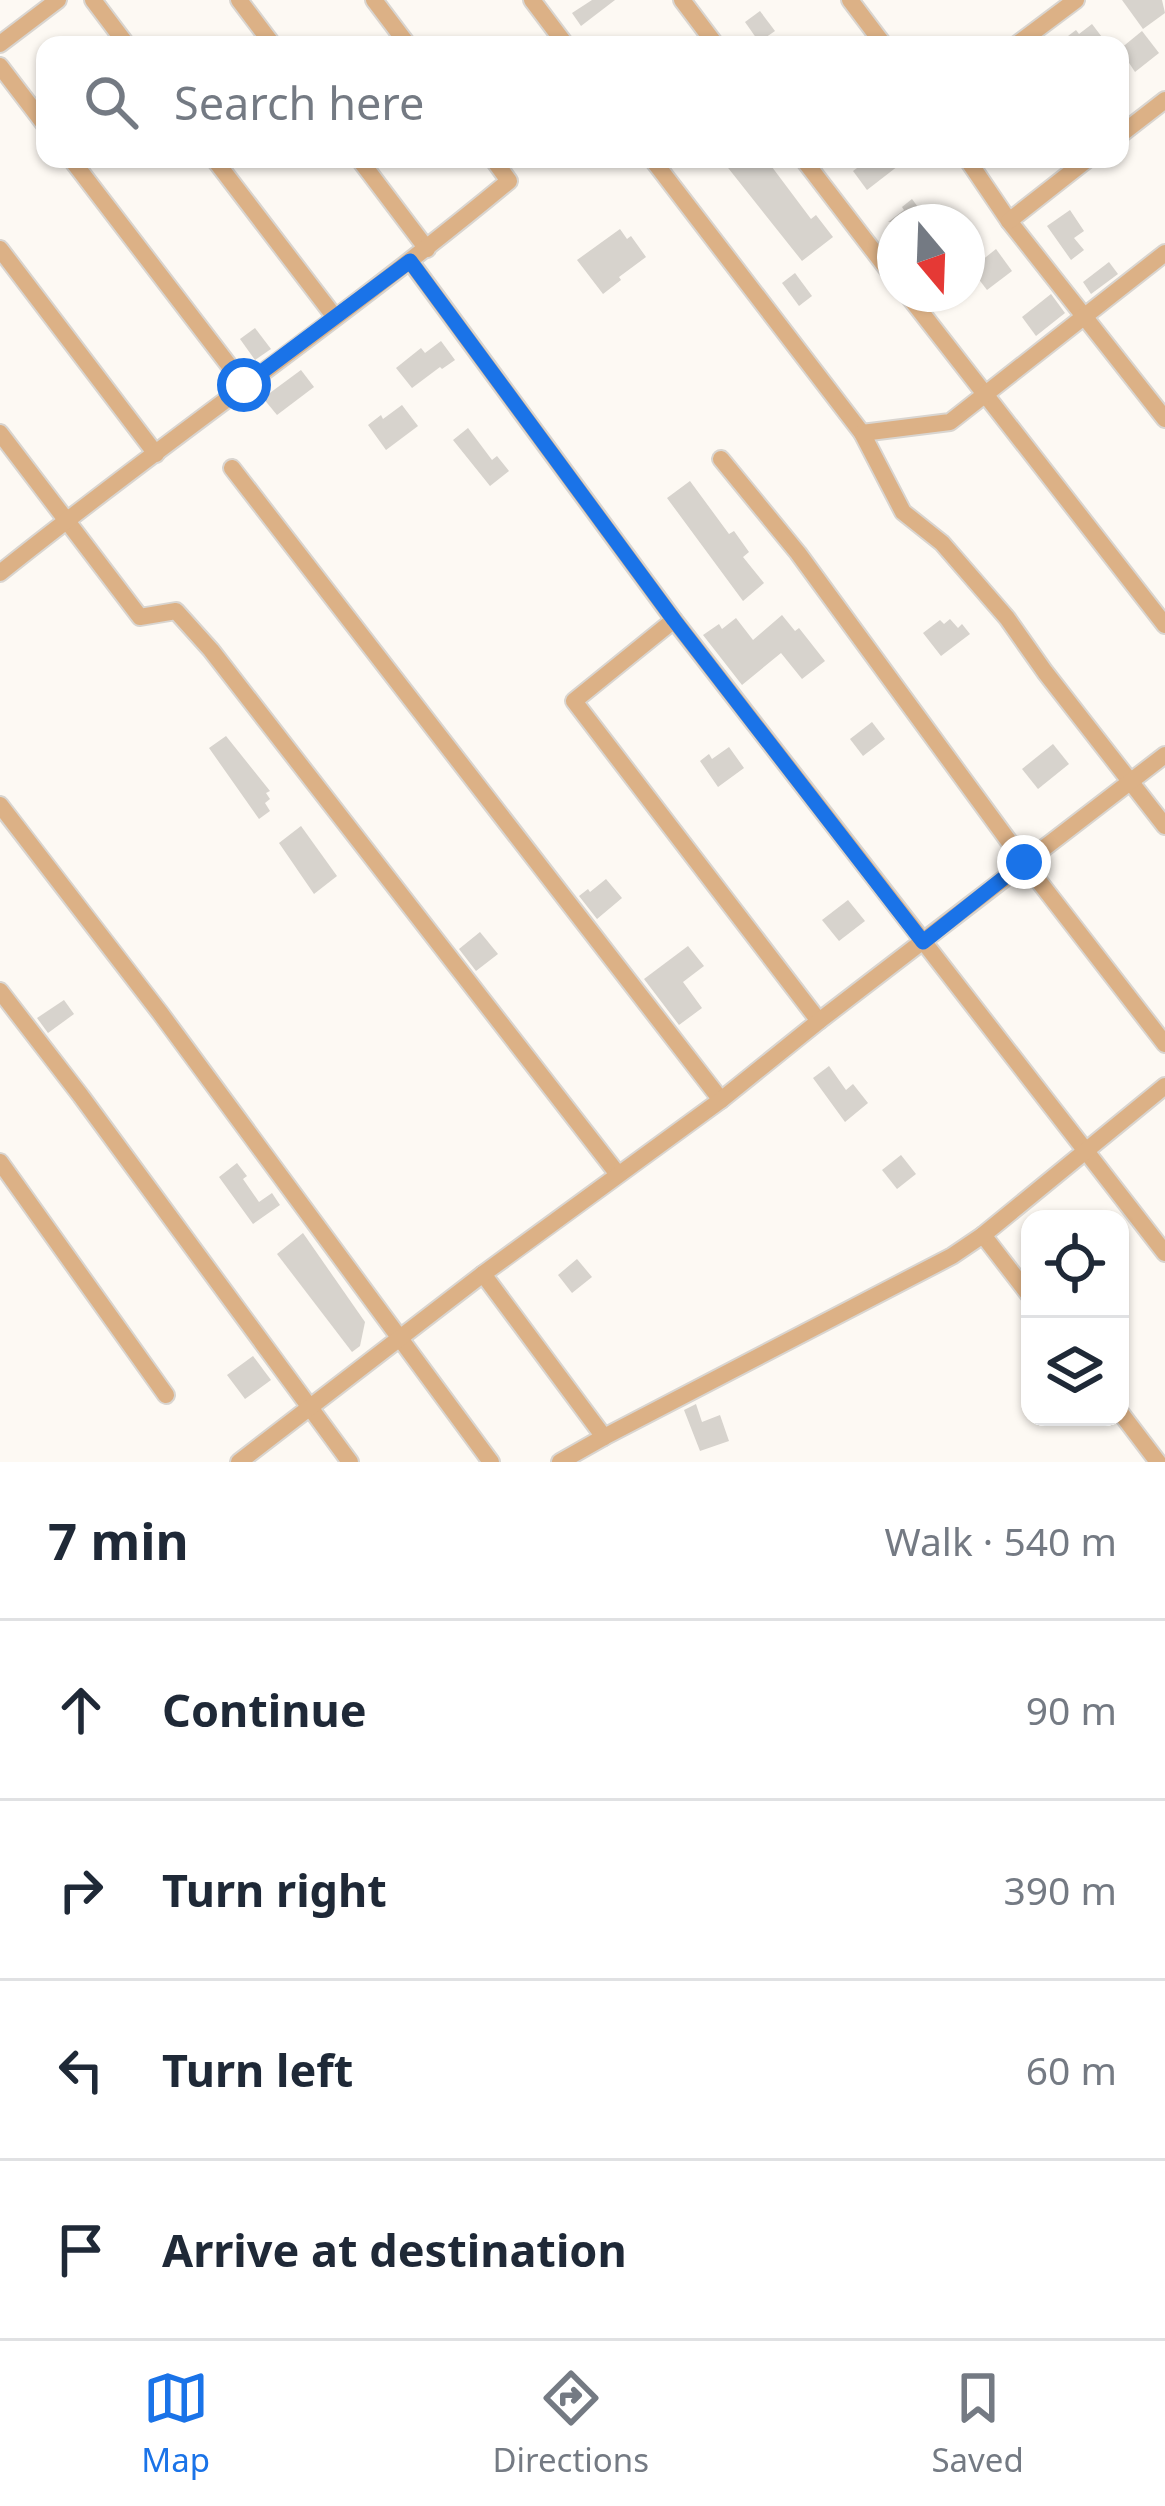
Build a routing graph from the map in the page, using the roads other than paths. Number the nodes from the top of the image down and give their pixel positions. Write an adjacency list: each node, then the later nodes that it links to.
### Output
1 (58, 0): 16 (street)
2 (93, 0): 9 (street)
3 (239, 0): 10 (street)
4 (374, 0): 11 (street)
5 (532, 0): 12 (street)
6 (682, 0): 13 (street)
7 (1076, 0): 15 (street)
8 (858, 3): 14 (street)
9 (120, 36)
10 (266, 36)
11 (401, 36)
12 (559, 36)
13 (709, 36)
14 (878, 36)
15 (1028, 36)
16 (0, 44)
17 (0, 67): 19 (street)
18 (1165, 100): 20 (street)
19 (36, 113)
20 (1129, 127)
21 (78, 168): 38 (street)
22 (221, 168): 37 (street)
23 (366, 168): 31 (street)
24 (500, 168): 31 (street)
25 (659, 168): 42 (street)
26 (810, 168): 33 (street)
27 (973, 168): 29 (street)
28 (1077, 168): 29 (street)
29 (1009, 221): 36 (street)
30 (0, 249): 43 (street)
31 (427, 249): 34 (street)
32 (1165, 253): 36 (street)
33 (877, 256)
34 (410, 261): 37 (street); 48 (street)
35 (921, 312): 39 (street)
36 (1085, 315): 39 (street); 40 (street)
37 (334, 316): 38 (street)
38 (244, 385): 43 (street)
39 (984, 395): 42 (street); 49 (street)
40 (1165, 419)
41 (0, 433): 46 (street)
42 (862, 433): 51 (street)
43 (155, 454): 46 (street)
44 (721, 459): 54 (street)
45 (232, 468): 60 (street)
46 (65, 521): 47 (street); 63 (street)
47 (0, 573)
48 (674, 620): 55 (street); 57 (street)
49 (1165, 625)
50 (1165, 755): 51 (street)
51 (1132, 782): 53 (street); 54 (street)
52 (0, 805): 68 (street)
53 (1165, 826)
54 (1024, 862): 55 (street); 58 (street)
55 (923, 942): 57 (street); 61 (street)
56 (0, 992): 70 (street)
57 (819, 1021): 60 (street)
58 (1165, 1044)
59 (1165, 1086): 61 (street)
60 (721, 1100): 63 (street)
61 (1086, 1150): 64 (street); 65 (street)
62 (0, 1162): 69 (street)
63 (617, 1173): 66 (street)
64 (983, 1235): 67 (street); 72 (street)
65 (1165, 1252)
66 (483, 1274): 68 (street); 72 (street)
67 (1021, 1284)
68 (401, 1336): 70 (street); 75 (street)
69 (166, 1395)
70 (310, 1409): 73 (street); 74 (street)
71 (1129, 1424): 77 (street)
72 (604, 1437): 76 (street)
73 (239, 1462)
74 (350, 1462)
75 (491, 1462)
76 (560, 1462)
77 (1158, 1462)

